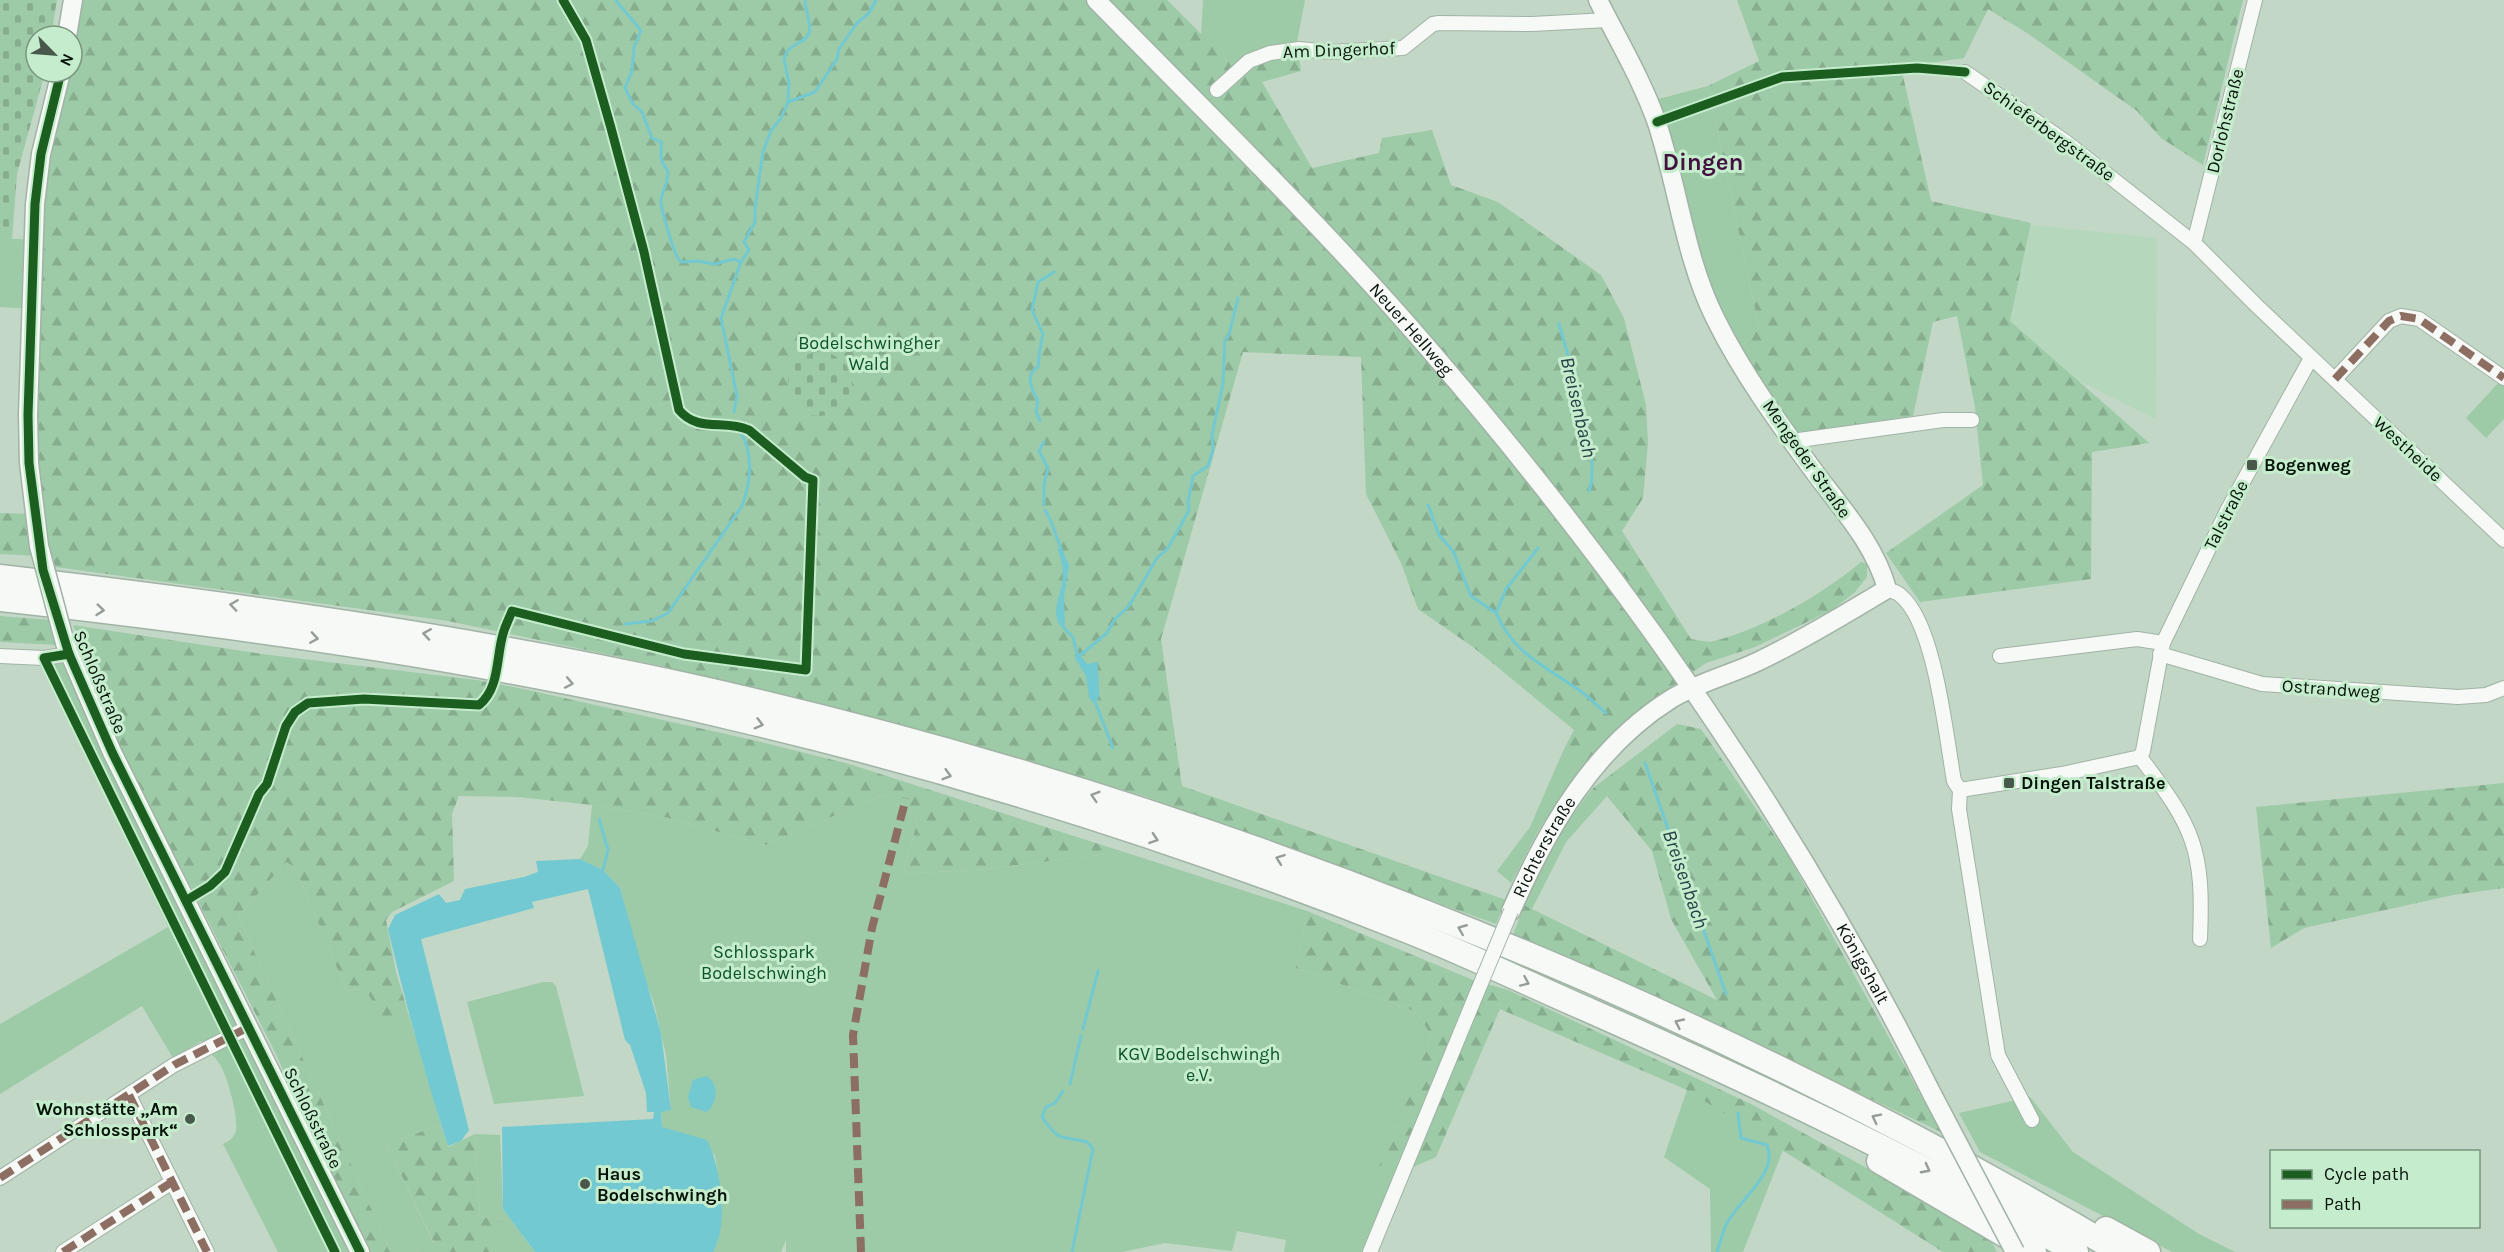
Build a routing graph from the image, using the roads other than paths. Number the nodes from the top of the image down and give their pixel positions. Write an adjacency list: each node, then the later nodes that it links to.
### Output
1 (73, 0): 6 (street)
2 (1096, 0): 26 (street, Neuer Hellweg)
3 (1598, 0): 5 (street, Mengeder Straße)
4 (2255, 0): 10 (street, Dorlohstraße)
5 (1608, 20): 9 (street, Am Dingerhof); 15 (street, Mengeder Straße)
6 (69, 24)
7 (1965, 72): 10 (street, Schieferbergstraße)
8 (58, 84): 21 (street, Schloßstraße, bridge)
9 (1217, 90)
10 (2194, 243): 11 (street, Schieferbergstraße)
11 (2311, 358): 13 (street, Westheide); 20 (street, Talstraße)
12 (2504, 378): 13 (street)
13 (2335, 379): 16 (street, Westheide)
14 (1972, 420): 15 (street)
15 (1792, 441): 18 (street, Mengeder Straße)
16 (2504, 540)
17 (0, 577): 22 (highway, one-way to 17)
18 (1887, 589): 26 (street, Richterstraße); 29 (street)
19 (0, 599): 22 (highway, one-way to 22)
20 (2162, 648): 24 (street); 27 (street, Ostrandweg); 28 (street, Talstraße)
21 (67, 649): 23 (street); 32 (street, Schloßstraße)
22 (482, 655): 25 (highway)
23 (0, 656)
24 (2000, 656)
25 (513, 661): 33 (highway, one-way to 33); 36 (highway, one-way to 25)
26 (1693, 687): 30 (street, Richterstraße); 43 (street, Königshalt, bridge)
27 (2504, 688)
28 (2140, 757): 29 (street); 31 (street)
29 (1960, 790): 35 (street)
30 (1511, 911): 42 (street, Richterstraße, bridge)
31 (2200, 939)
32 (249, 1027): 34 (street); 41 (street, Schloßstraße)
33 (1722, 1069): 44 (highway); 45 (highway, one-way to 45)
34 (129, 1095): 37 (street); 38 (street)
35 (2032, 1120)
36 (1984, 1174): 46 (highway); 47 (highway)
37 (0, 1178)
38 (172, 1182): 39 (street); 40 (street)
39 (63, 1252)
40 (207, 1252)
41 (360, 1252)
42 (1370, 1252)
43 (2014, 1252)
44 (2034, 1252)
45 (2076, 1252)
46 (2120, 1252)
47 (2148, 1252)

